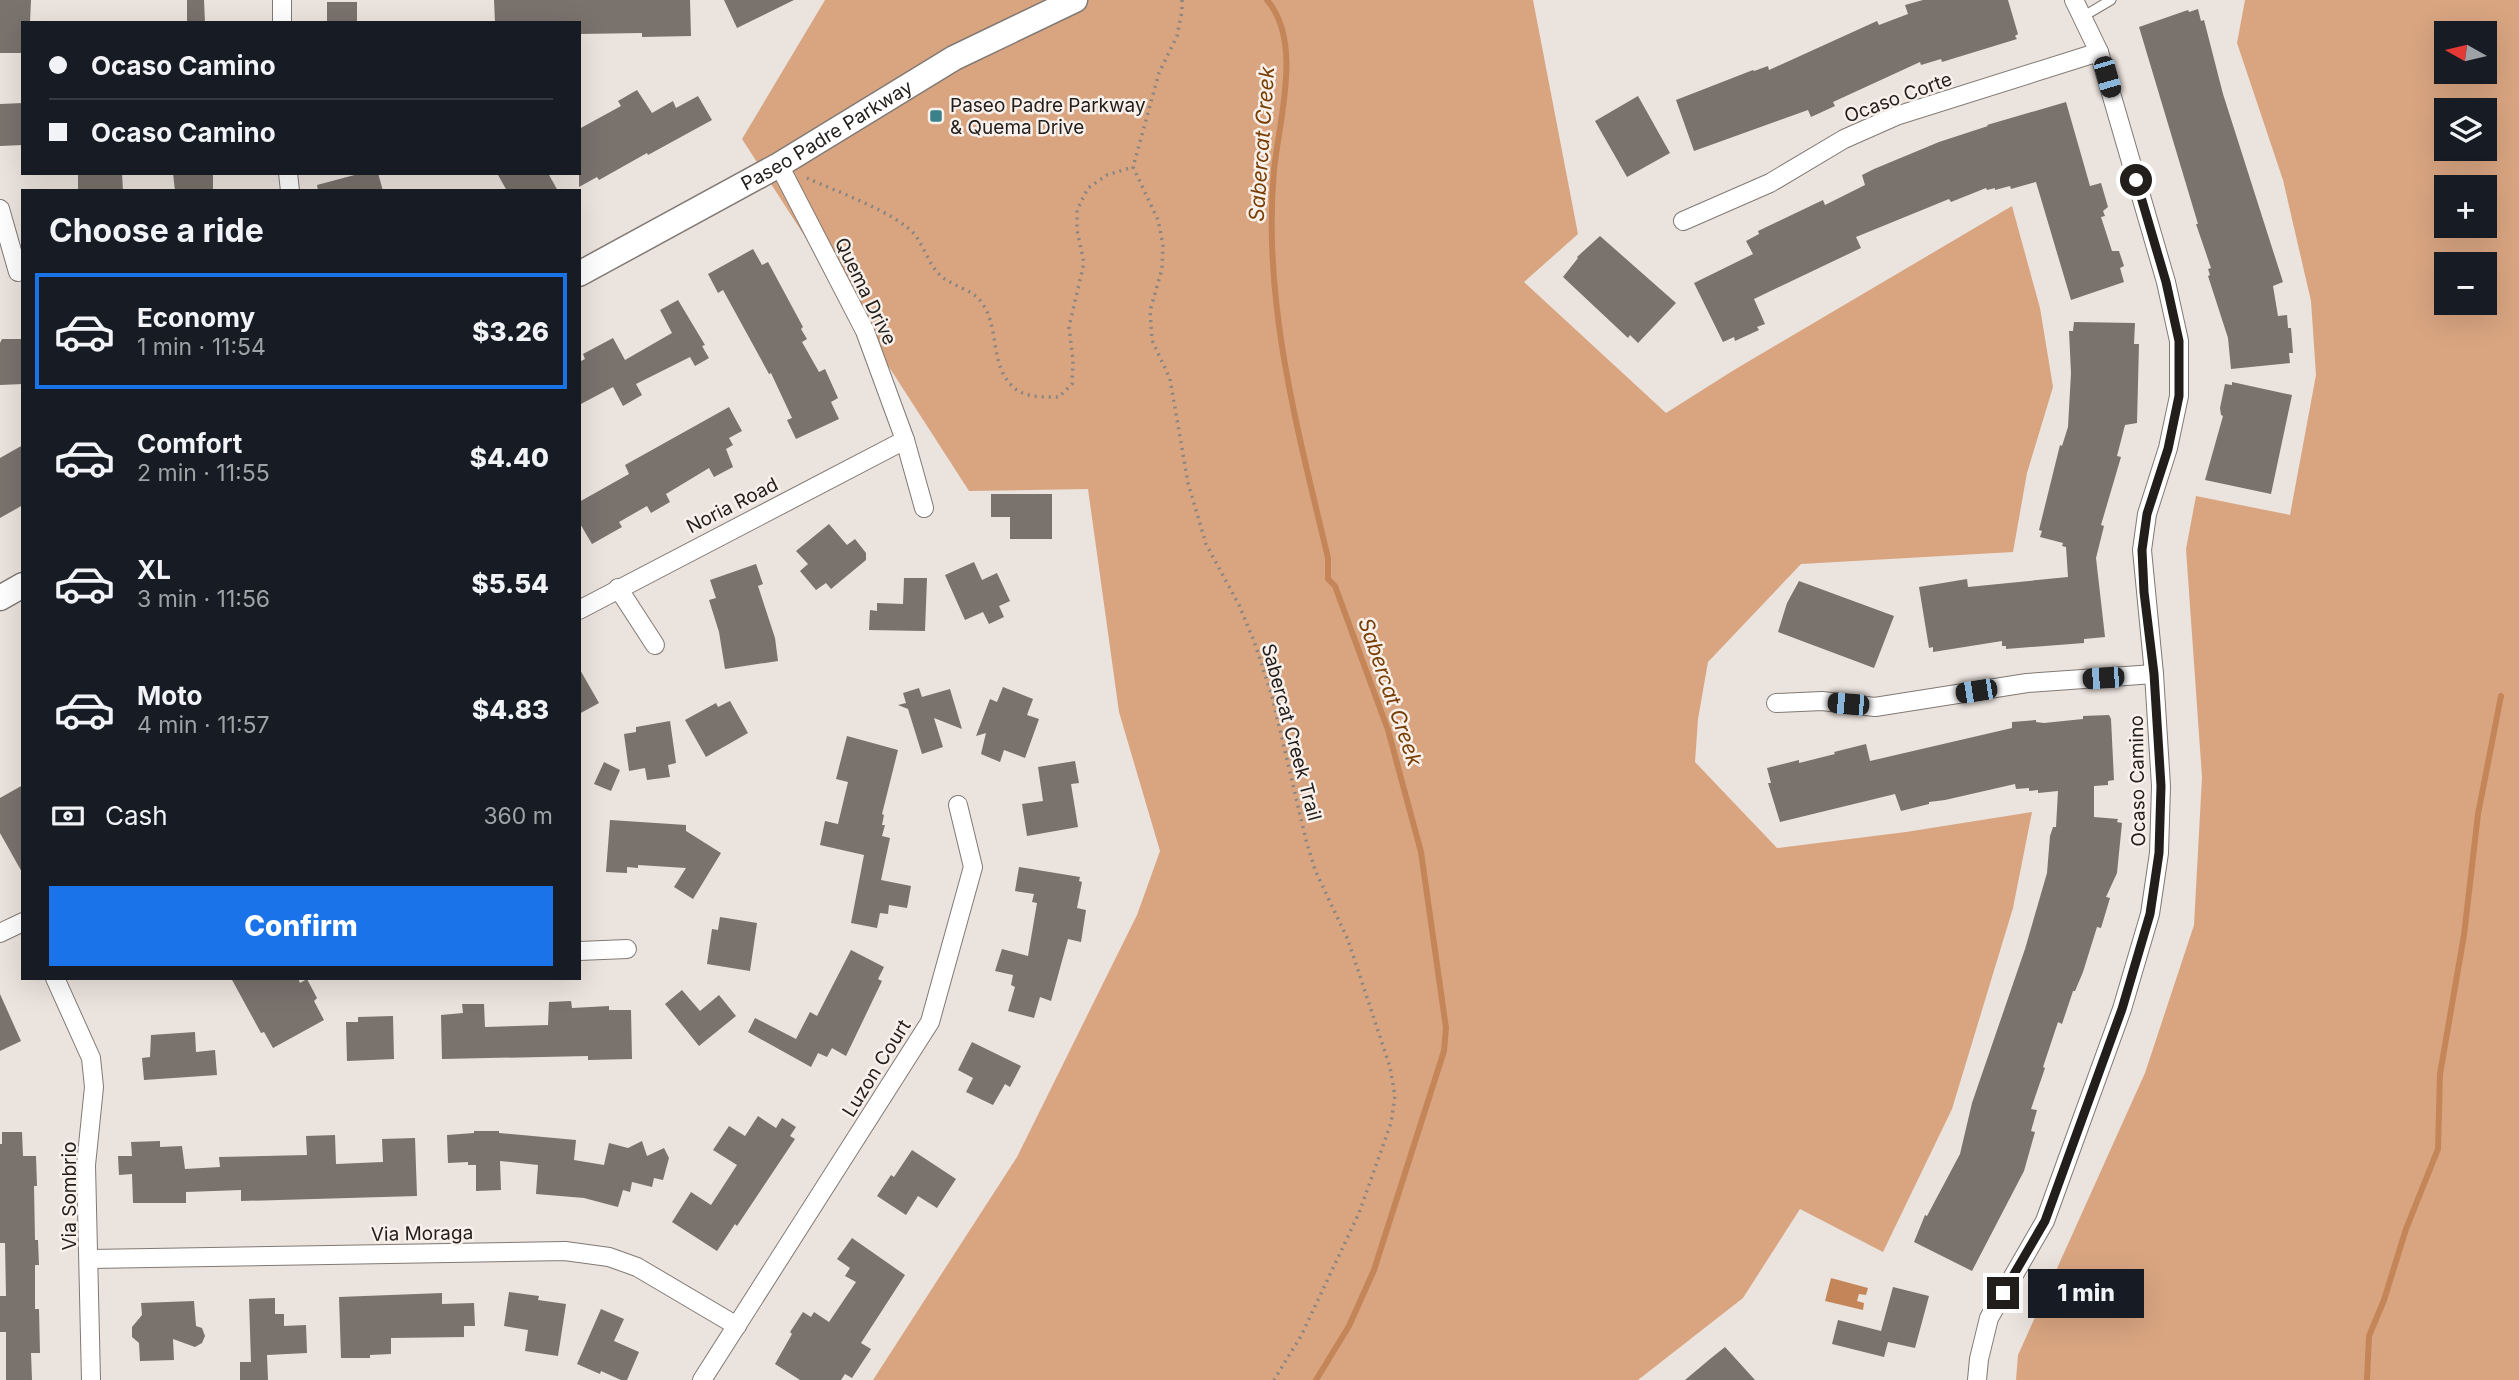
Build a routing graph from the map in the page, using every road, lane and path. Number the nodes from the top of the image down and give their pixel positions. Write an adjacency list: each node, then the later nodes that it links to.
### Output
1 (282, 0): 7 (street)
2 (1075, 0): 9 (main road, Paseo Padre Parkway)
3 (1182, 0): 10 (path)
4 (2074, 0): 6 (street, Ocaso Camino)
5 (2111, 0): 6 (lane)
6 (2084, 16): 8 (street, Ocaso Camino)
7 (282, 21)
8 (2099, 52): 12 (street, Ocaso Corte); 22 (street, Ocaso Camino)
9 (779, 165): 10 (path); 14 (main road, Paseo Padre Parkway); 15 (street, Quema Drive)
10 (1133, 167): 34 (path, Sabercat Creek Trail)
11 (0, 209): 13 (street)
12 (1683, 221)
13 (18, 272)
14 (581, 273)
15 (905, 439): 16 (street, Quema Drive); 18 (street, Noria Road)
16 (924, 508)
17 (21, 586): 19 (main road)
18 (618, 588): 20 (street, Noria Road); 21 (street)
19 (0, 598)
20 (581, 609)
21 (655, 645)
22 (2154, 674): 23 (street); 35 (street, Ocaso Camino)
23 (1776, 703)
24 (958, 805): 31 (street, Luzon Court)
25 (21, 923): 26 (street)
26 (0, 933)
27 (627, 949): 28 (street)
28 (581, 951)
29 (56, 980): 30 (street, Via Sombrio)
30 (90, 1259): 31 (street, Via Moraga); 32 (street, Via Sombrio)
31 (737, 1326): 33 (street, Luzon Court)
32 (91, 1380)
33 (702, 1380)
34 (1274, 1380)
35 (1977, 1380)

